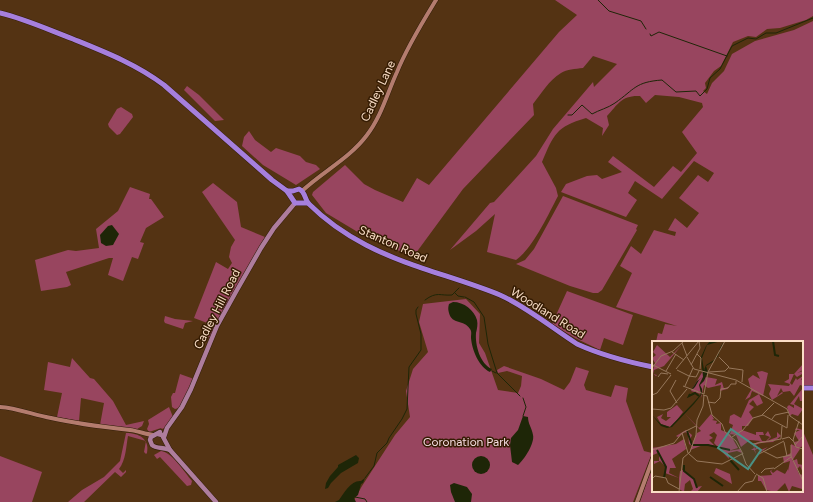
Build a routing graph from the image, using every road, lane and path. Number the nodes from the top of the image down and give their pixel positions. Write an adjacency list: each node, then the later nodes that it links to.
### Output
1 (436, 0): 4 (street, Cadley Lane)
2 (0, 13): 3 (highway)
3 (287, 191): 5 (highway); 6 (highway)
4 (302, 191): 5 (highway); 7 (highway)
5 (293, 192): 6 (highway)
6 (291, 197): 8 (highway)
7 (305, 197): 9 (highway); 10 (highway)
8 (295, 203): 9 (highway); 14 (main road, Cadley Hill Road)
9 (302, 203): 10 (highway)
10 (308, 203): 11 (highway, Stanton Road)
11 (456, 280): 12 (highway, Woodland Road)
12 (652, 367)
13 (1, 408): 15 (street)
14 (167, 428): 16 (main road, Cadley Hill Road); 17 (main road, Cadley Hill Road)
15 (145, 434): 16 (street); 18 (street)
16 (156, 434): 17 (main road); 18 (main road)
17 (164, 439): 19 (main road, Cadley Hill Road); 20 (main road)
18 (150, 440): 19 (main road)
19 (161, 447): 20 (main road)
20 (170, 450): 22 (main road)
21 (652, 461): 23 (street)
22 (216, 502)
23 (637, 502)

